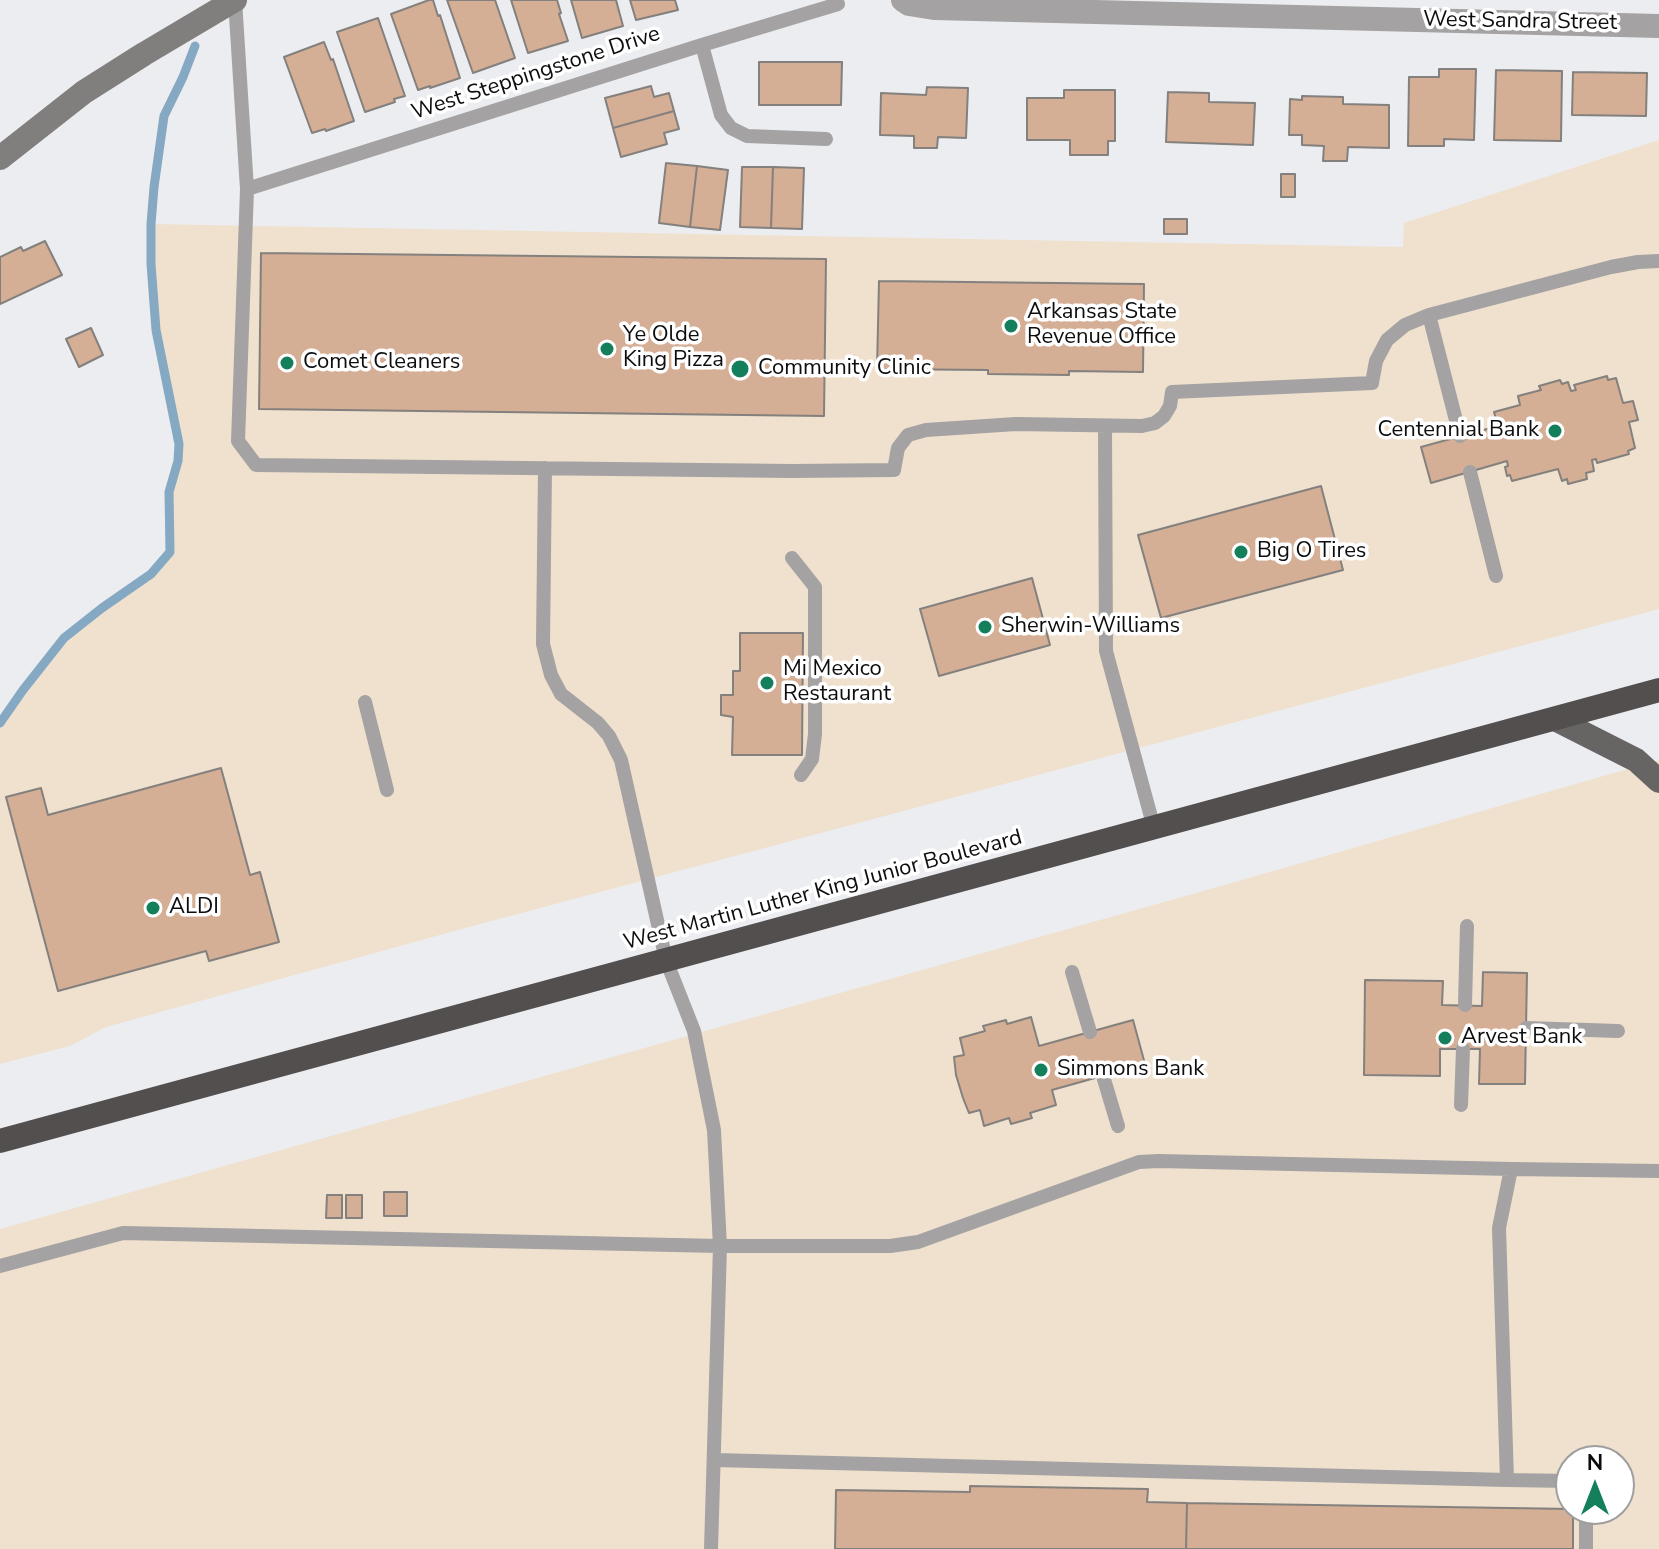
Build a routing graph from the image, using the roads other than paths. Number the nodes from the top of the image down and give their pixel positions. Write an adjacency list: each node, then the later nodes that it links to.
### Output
1 (235, 0): 7 (street); 8 (lane)
2 (903, 0): 4 (street, West Sandra Street)
3 (838, 4): 5 (lane, West Steppingstone Drive)
4 (1659, 26)
5 (702, 45): 6 (lane); 8 (lane, West Steppingstone Drive)
6 (826, 139)
7 (0, 158)
8 (247, 189): 13 (lane)
9 (1659, 261): 10 (lane)
10 (1429, 315): 11 (lane); 12 (lane)
11 (1105, 426): 13 (lane); 23 (lane)
12 (1460, 436)
13 (545, 468): 25 (lane)
14 (1470, 472): 16 (lane)
15 (792, 558): 20 (lane)
16 (1496, 576)
17 (1659, 690): 19 (highway, West Martin Luther King Junior Boulevard)
18 (365, 702): 22 (lane)
19 (1555, 719): 21 (main road); 23 (highway, West Martin Luther King Junior Boulevard)
20 (801, 775)
21 (1659, 781)
22 (387, 790)
23 (1154, 828): 25 (highway, West Martin Luther King Junior Boulevard)
24 (1467, 926): 27 (lane)
25 (666, 960): 35 (highway, West Martin Luther King Junior Boulevard); 38 (lane)
26 (1072, 972): 30 (lane)
27 (1465, 1005)
28 (1526, 1028): 29 (lane)
29 (1618, 1031)
30 (1090, 1032)
31 (1463, 1049): 33 (lane)
32 (1103, 1076): 34 (lane)
33 (1461, 1105)
34 (1118, 1126)
35 (0, 1141)
36 (1511, 1169): 37 (lane); 38 (lane); 41 (lane)
37 (1659, 1171)
38 (720, 1246): 39 (lane); 40 (lane)
39 (0, 1266)
40 (714, 1460): 41 (lane); 44 (lane)
41 (1507, 1480): 42 (lane)
42 (1555, 1481)
43 (1586, 1525): 45 (lane)
44 (711, 1549)
45 (1586, 1549)

